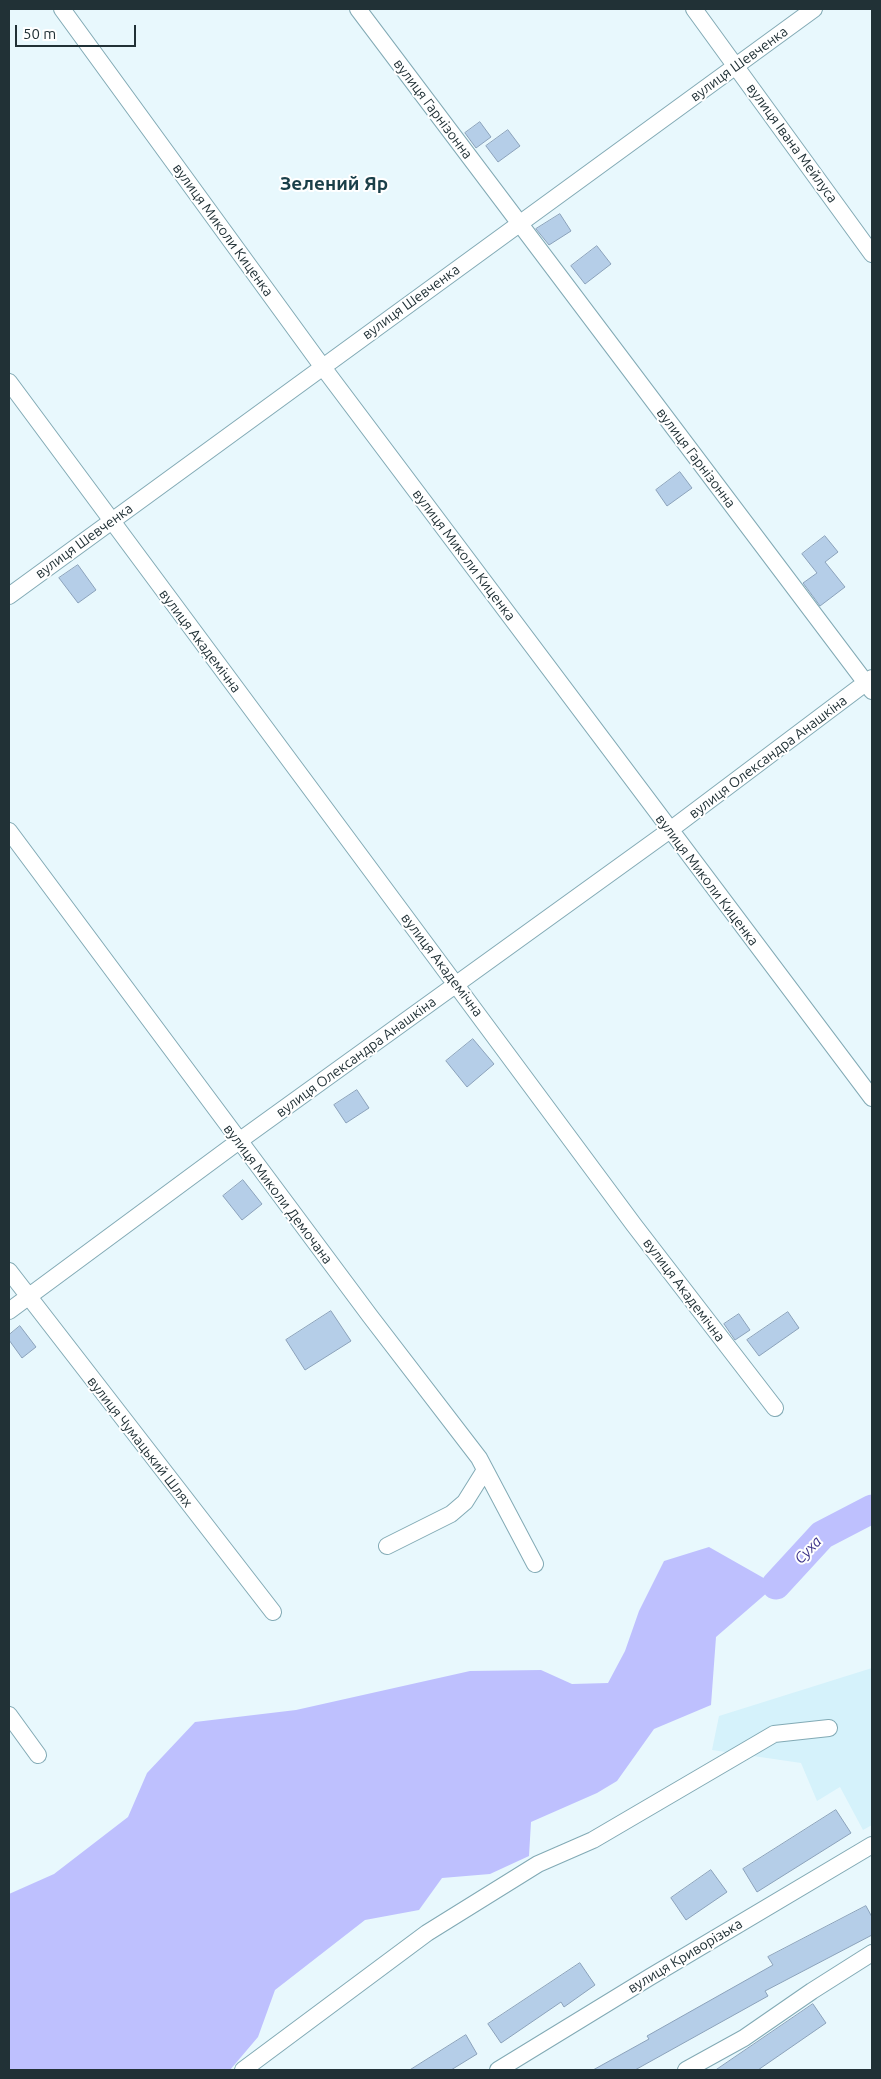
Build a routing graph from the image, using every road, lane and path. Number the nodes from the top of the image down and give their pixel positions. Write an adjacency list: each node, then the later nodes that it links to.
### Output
1 (62, 9): 8 (street, вулиця Миколи Киценка)
2 (358, 9): 6 (street, вулиця Гарнізонна)
3 (694, 9): 5 (street, вулиця Івана Мейлуса)
4 (814, 9): 5 (street, вулиця Шевченка)
5 (737, 65): 6 (street, вулиця Шевченка); 7 (street, вулиця Івана Мейлуса)
6 (519, 224): 8 (street, вулиця Шевченка); 12 (street, вулиця Гарнізонна)
7 (872, 254)
8 (323, 366): 10 (street, вулиця Шевченка); 14 (street, вулиця Миколи Киценка)
9 (9, 382): 10 (street, вулиця Академічна)
10 (110, 521): 11 (street, вулиця Шевченка); 15 (street, вулиця Академічна)
11 (9, 596)
12 (870, 684): 14 (street, вулиця Олександра Анашкіна)
13 (9, 830): 17 (street, вулиця Миколи Демочана)
14 (670, 830): 15 (street, вулиця Олександра Анашкіна); 16 (street, вулиця Миколи Киценка)
15 (457, 984): 17 (street, вулиця Олександра Анашкіна); 21 (street, вулиця Академічна)
16 (872, 1098)
17 (239, 1141): 19 (street, вулиця Олександра Анашкіна); 22 (street, вулиця Миколи Демочана)
18 (9, 1271): 19 (street, вулиця Чумацький Шлях)
19 (28, 1297): 20 (street, вулиця Олександра Анашкіна); 25 (street, вулиця Чумацький Шлях)
20 (9, 1311)
21 (775, 1408)
22 (485, 1470): 23 (street); 24 (street, вулиця Миколи Демочана)
23 (387, 1546)
24 (535, 1564)
25 (273, 1612)
26 (9, 1715): 28 (street)
27 (828, 1728): 31 (street)
28 (38, 1755)
29 (871, 1848): 32 (street, вулиця Криворізька)
30 (872, 1953): 33 (street)
31 (243, 2070)
32 (498, 2070)
33 (686, 2070)

